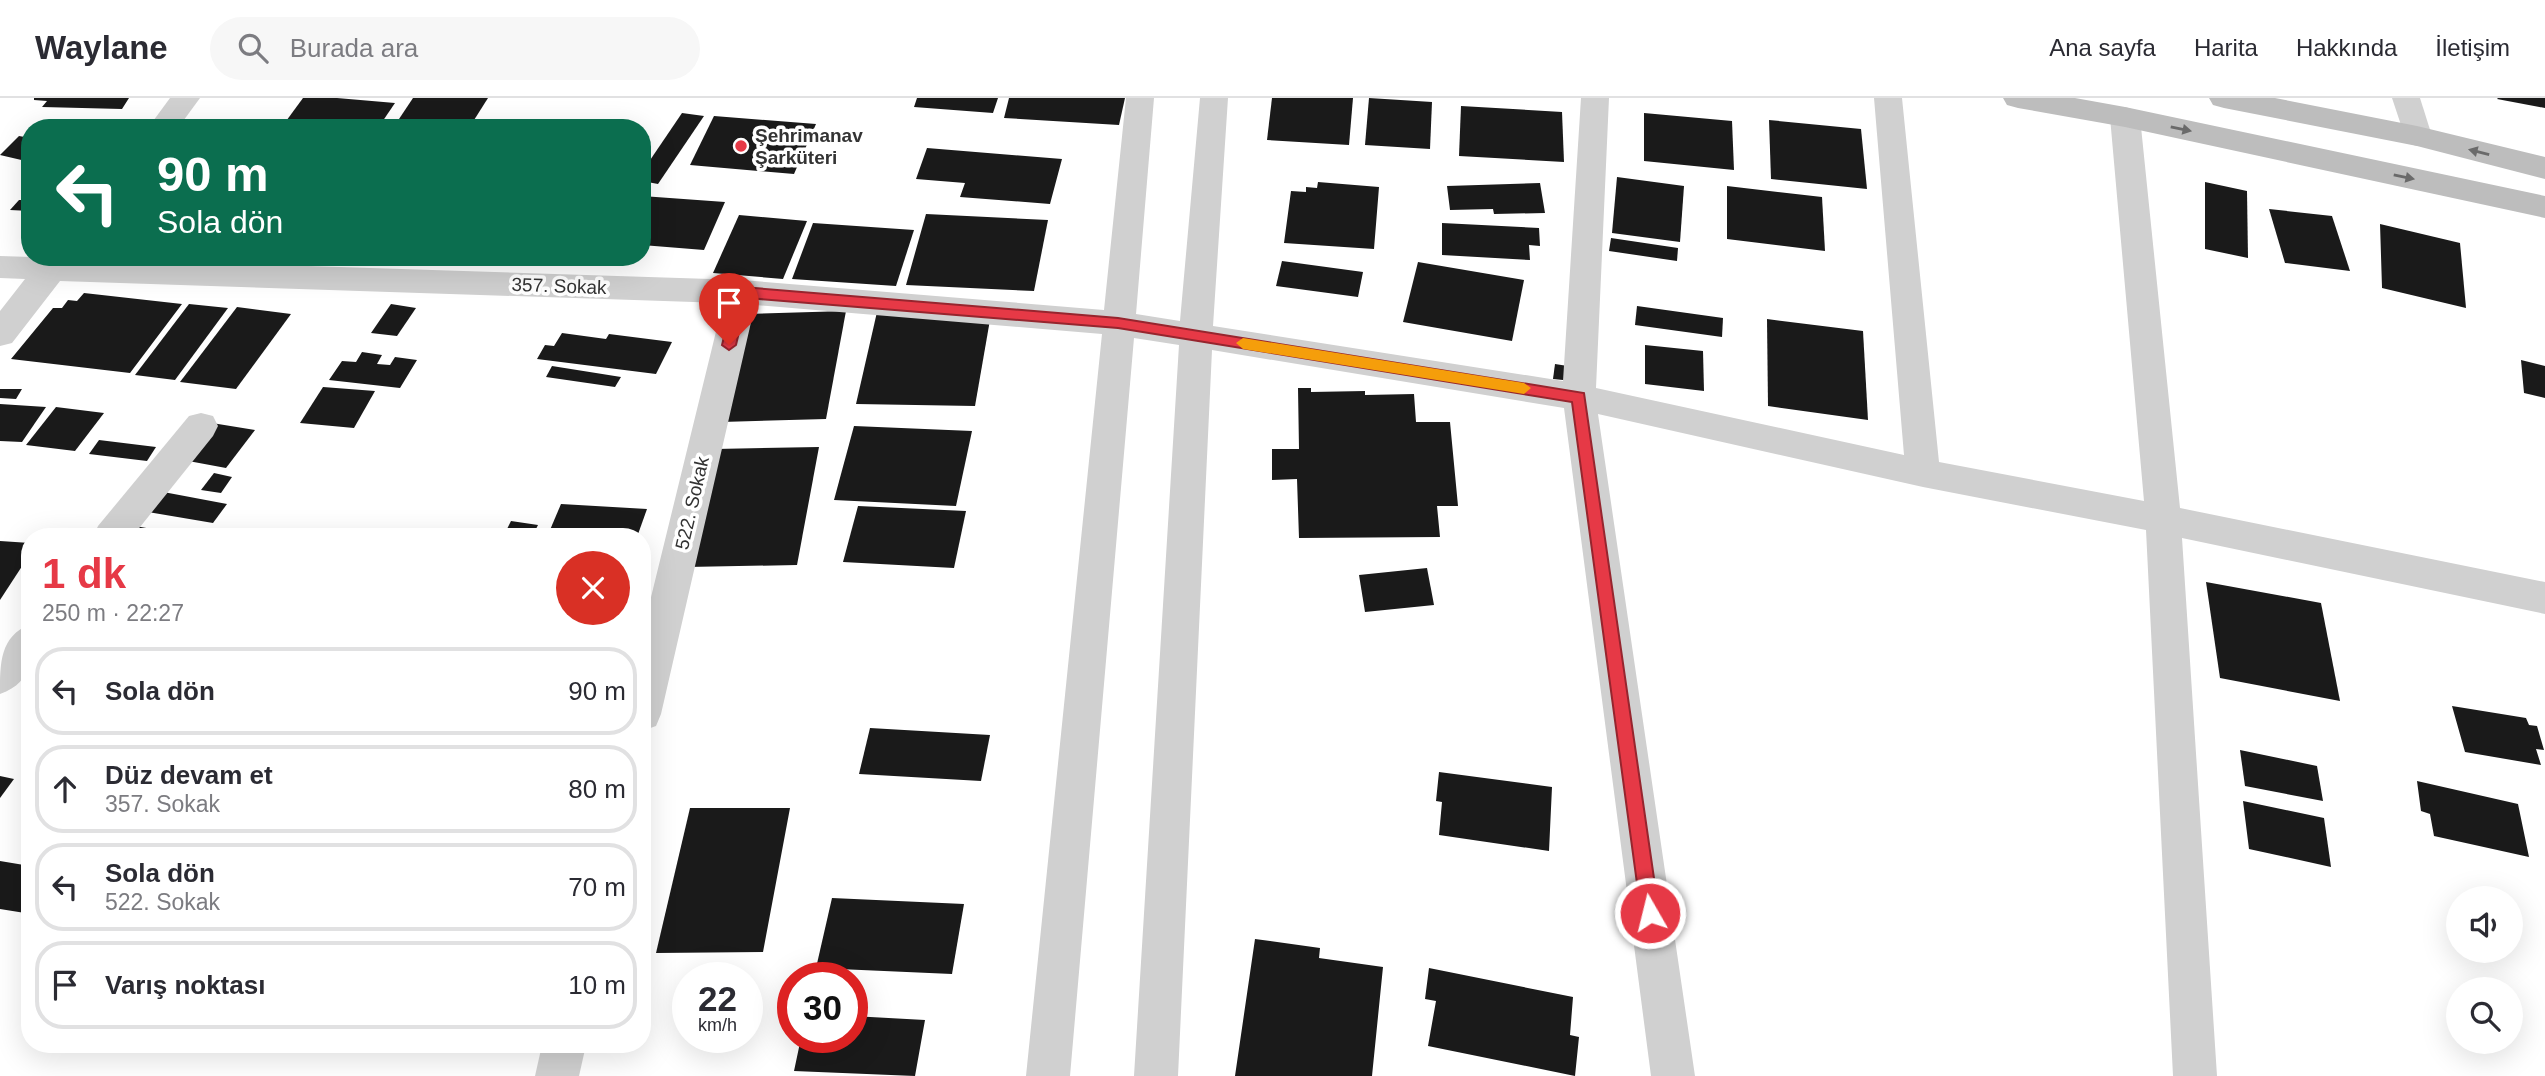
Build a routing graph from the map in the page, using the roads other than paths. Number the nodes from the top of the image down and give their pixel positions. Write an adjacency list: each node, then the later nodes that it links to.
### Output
1 (186, 98): 10 (street)
2 (1140, 98): 19 (street)
3 (1214, 98): 21 (street)
4 (1595, 98): 22 (street)
5 (1888, 98): 24 (street)
6 (2018, 98): 9 (street)
7 (2224, 98): 11 (street)
8 (2406, 98): 11 (street)
9 (2125, 117): 13 (street, one-way to 13); 25 (street)
10 (169, 119)
11 (2417, 136): 12 (street, one-way to 11)
12 (2545, 168)
13 (2545, 207)
14 (21, 266): 17 (street, 357. Sokak)
15 (54, 266): 20 (street)
16 (127, 266): 18 (street, 357. Sokak)
17 (0, 267)
18 (742, 292): 19 (street, 357. Sokak); 29 (street, 522. Sokak)
19 (1118, 323): 21 (street, 357. Sokak); 33 (street)
20 (0, 334)
21 (1196, 336): 22 (street, 357. Sokak); 34 (street)
22 (1579, 397): 24 (street, 357. Sokak); 35 (street)
23 (201, 426): 26 (street)
24 (1923, 473): 25 (street, 357. Sokak)
25 (2163, 519): 27 (street, 357. Sokak); 36 (street)
26 (118, 528)
27 (2545, 598)
28 (21, 650): 30 (street)
29 (651, 676)
30 (0, 677)
31 (562, 1053): 32 (street)
32 (557, 1076)
33 (1048, 1076)
34 (1156, 1076)
35 (1673, 1076)
36 (2195, 1076)

